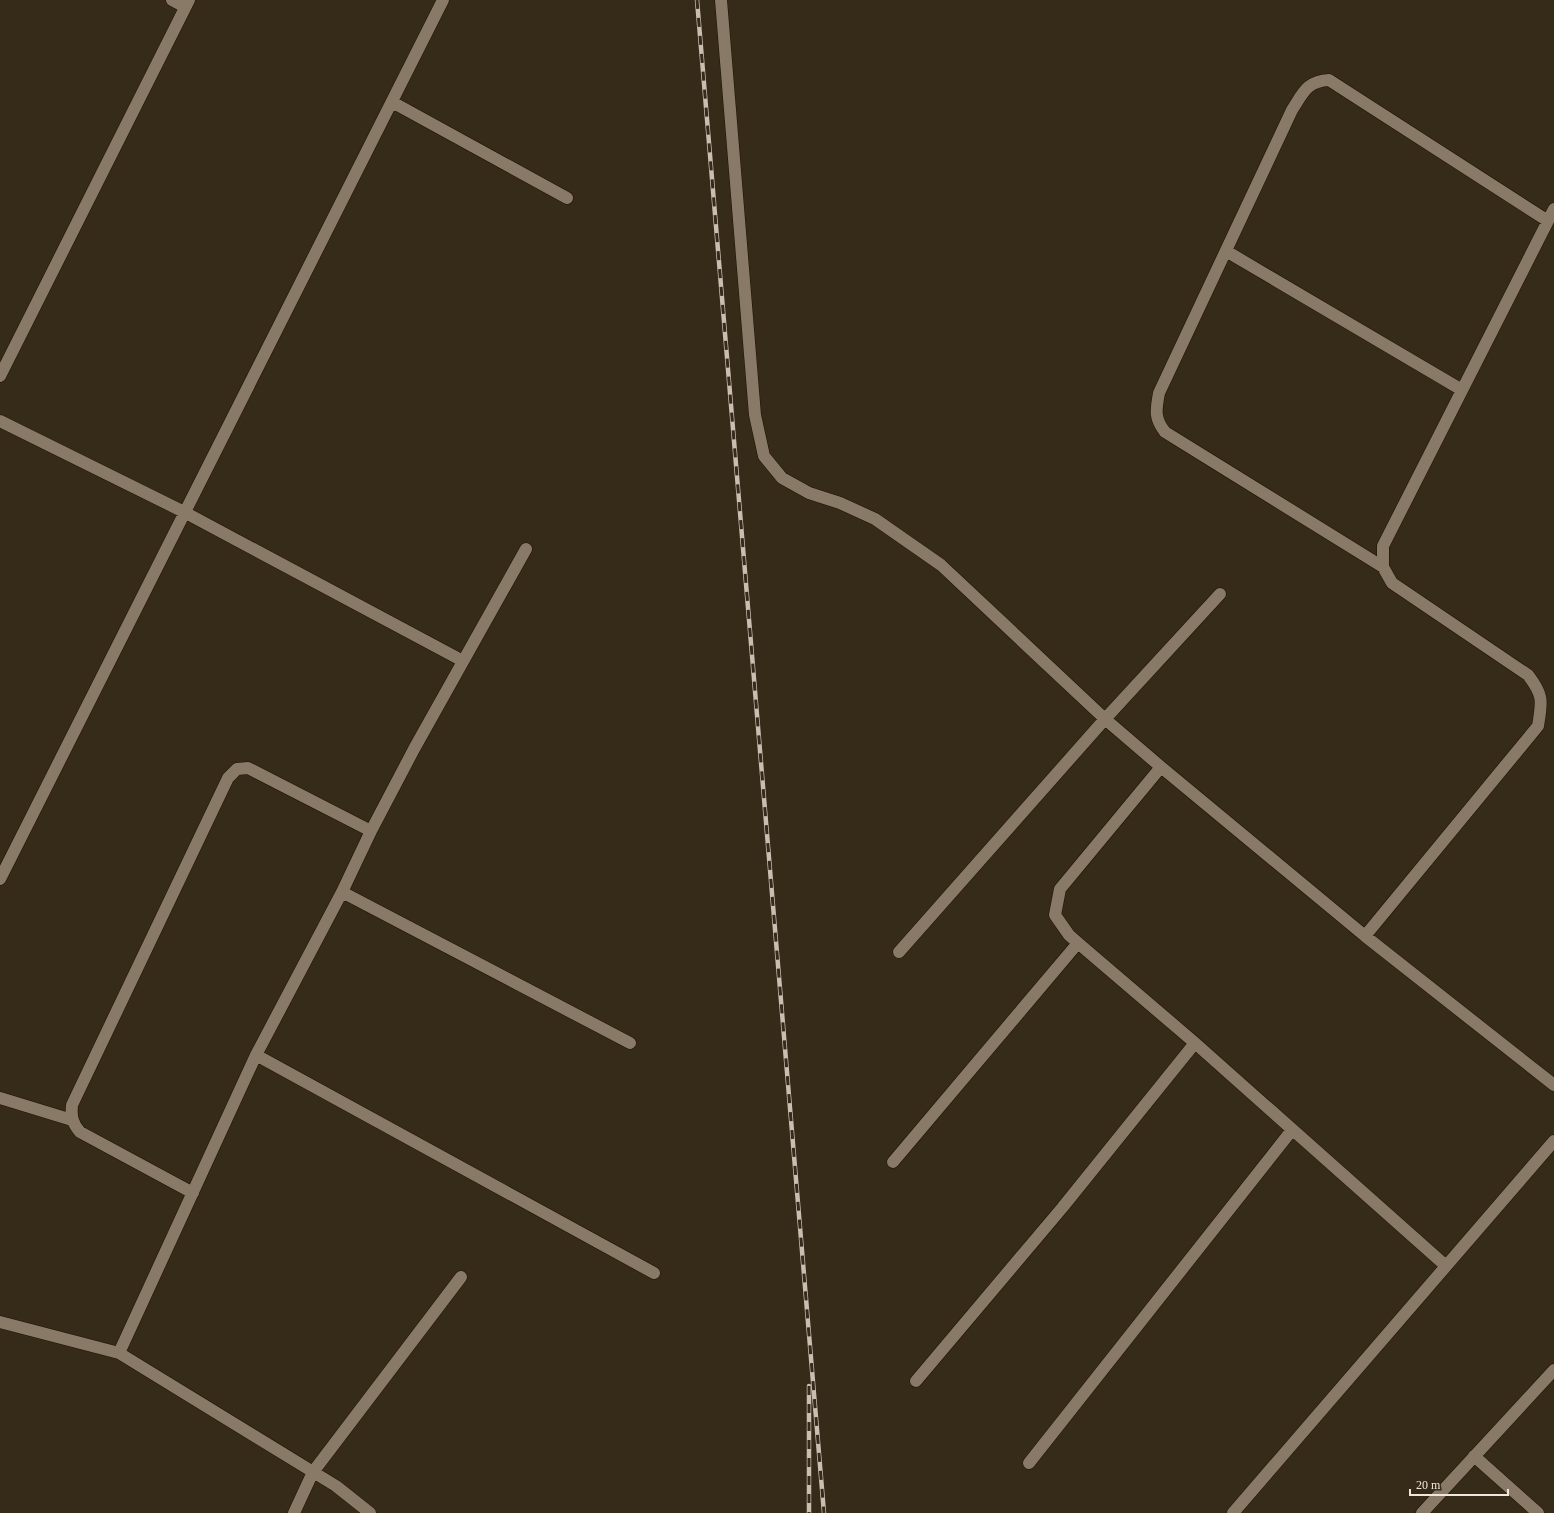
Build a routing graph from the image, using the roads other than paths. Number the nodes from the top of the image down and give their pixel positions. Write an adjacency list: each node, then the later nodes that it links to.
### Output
1 (172, 0): 4 (street)
2 (443, 0): 5 (street)
3 (721, 0): 18 (street)
4 (187, 4): 10 (street)
5 (392, 102): 6 (street); 13 (street)
6 (567, 198)
7 (1554, 209): 8 (street)
8 (1548, 221): 9 (street); 11 (street)
9 (1226, 251): 11 (street); 15 (street)
10 (0, 376)
11 (1462, 390): 15 (street)
12 (0, 421): 13 (street)
13 (184, 512): 17 (street); 21 (street)
14 (526, 549): 17 (street)
15 (1383, 567): 23 (street)
16 (1220, 594): 18 (street)
17 (463, 661): 20 (street)
18 (1105, 719): 19 (street); 25 (street)
19 (1160, 767): 23 (street); 24 (street)
20 (371, 831): 22 (street); 31 (street)
21 (0, 879)
22 (342, 892): 26 (street); 28 (street)
23 (1365, 936): 29 (street)
24 (1078, 943): 27 (street); 34 (street)
25 (899, 952)
26 (630, 1043)
27 (1195, 1043): 32 (street); 42 (street)
28 (256, 1055): 35 (street); 37 (street)
29 (1554, 1085)
30 (0, 1098): 31 (street)
31 (72, 1120): 35 (street)
32 (1292, 1130): 36 (street); 44 (street)
33 (1554, 1141): 36 (street)
34 (893, 1162)
35 (192, 1193): 40 (street)
36 (1446, 1266): 48 (street)
37 (654, 1273)
38 (461, 1277): 45 (street)
39 (0, 1322): 40 (street)
40 (120, 1354): 45 (street)
41 (1554, 1370): 43 (street)
42 (916, 1381)
43 (1474, 1456): 49 (street); 50 (street)
44 (1029, 1463)
45 (313, 1472): 46 (street); 47 (street)
46 (294, 1513)
47 (370, 1513)
48 (1233, 1513)
49 (1422, 1513)
50 (1538, 1513)

